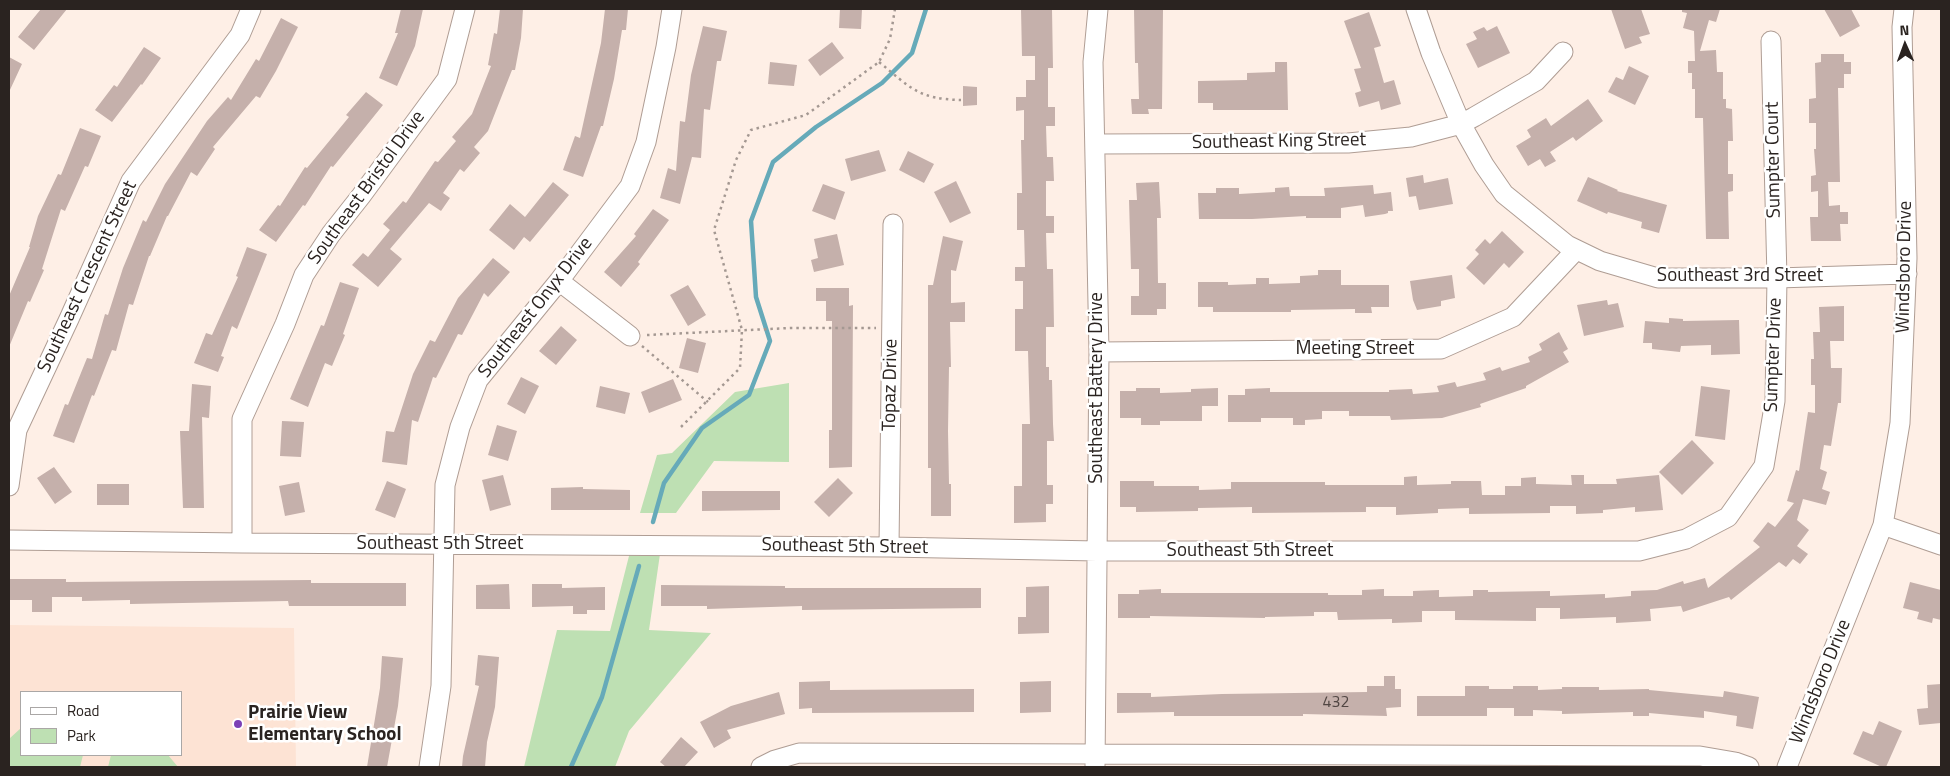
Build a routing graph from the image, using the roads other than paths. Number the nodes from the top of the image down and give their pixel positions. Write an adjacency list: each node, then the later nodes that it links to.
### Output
1 (251, 9): 18 (street, Southeast Crescent Street)
2 (465, 9): 22 (street, Southeast Bristol Drive)
3 (672, 9): 15 (street, Southeast Onyx Drive)
4 (1098, 9): 10 (street, Southeast Battery Drive)
5 (1416, 9): 9 (street, Southeast 3rd Street)
6 (1904, 9): 13 (street, Windsboro Drive)
7 (1771, 41): 14 (street, Sumpter Court)
8 (1562, 52): 9 (street, Southeast King Street)
9 (1461, 124): 10 (street, Southeast King Street); 12 (street, Southeast 3rd Street)
10 (1096, 144): 17 (street, Southeast Battery Drive)
11 (893, 224): 25 (street, Topaz Drive)
12 (1576, 250): 14 (street, Southeast 3rd Street); 17 (street, Meeting Street)
13 (1907, 274): 14 (street, Southeast 3rd Street); 19 (street, Windsboro Drive)
14 (1777, 278): 21 (street, Sumpter Drive)
15 (559, 281): 16 (street); 23 (street, Southeast Onyx Drive)
16 (630, 336)
17 (1099, 352): 26 (street, Southeast Battery Drive)
18 (9, 486)
19 (1883, 525): 24 (street); 32 (street, Windsboro Drive)
20 (9, 540): 22 (street, Southeast 5th Street)
21 (1680, 541): 26 (street, Southeast 5th Street)
22 (242, 543): 23 (street, Southeast 5th Street)
23 (444, 544): 25 (street, Southeast 5th Street); 29 (street, Southeast Onyx Drive)
24 (1941, 545)
25 (889, 547): 26 (street, Southeast 5th Street)
26 (1097, 551): 28 (street, Southeast Battery Drive)
27 (888, 760): 28 (street); 30 (street)
28 (1095, 761): 31 (street)
29 (430, 767)
30 (761, 767)
31 (1749, 767)
32 (1787, 767)

